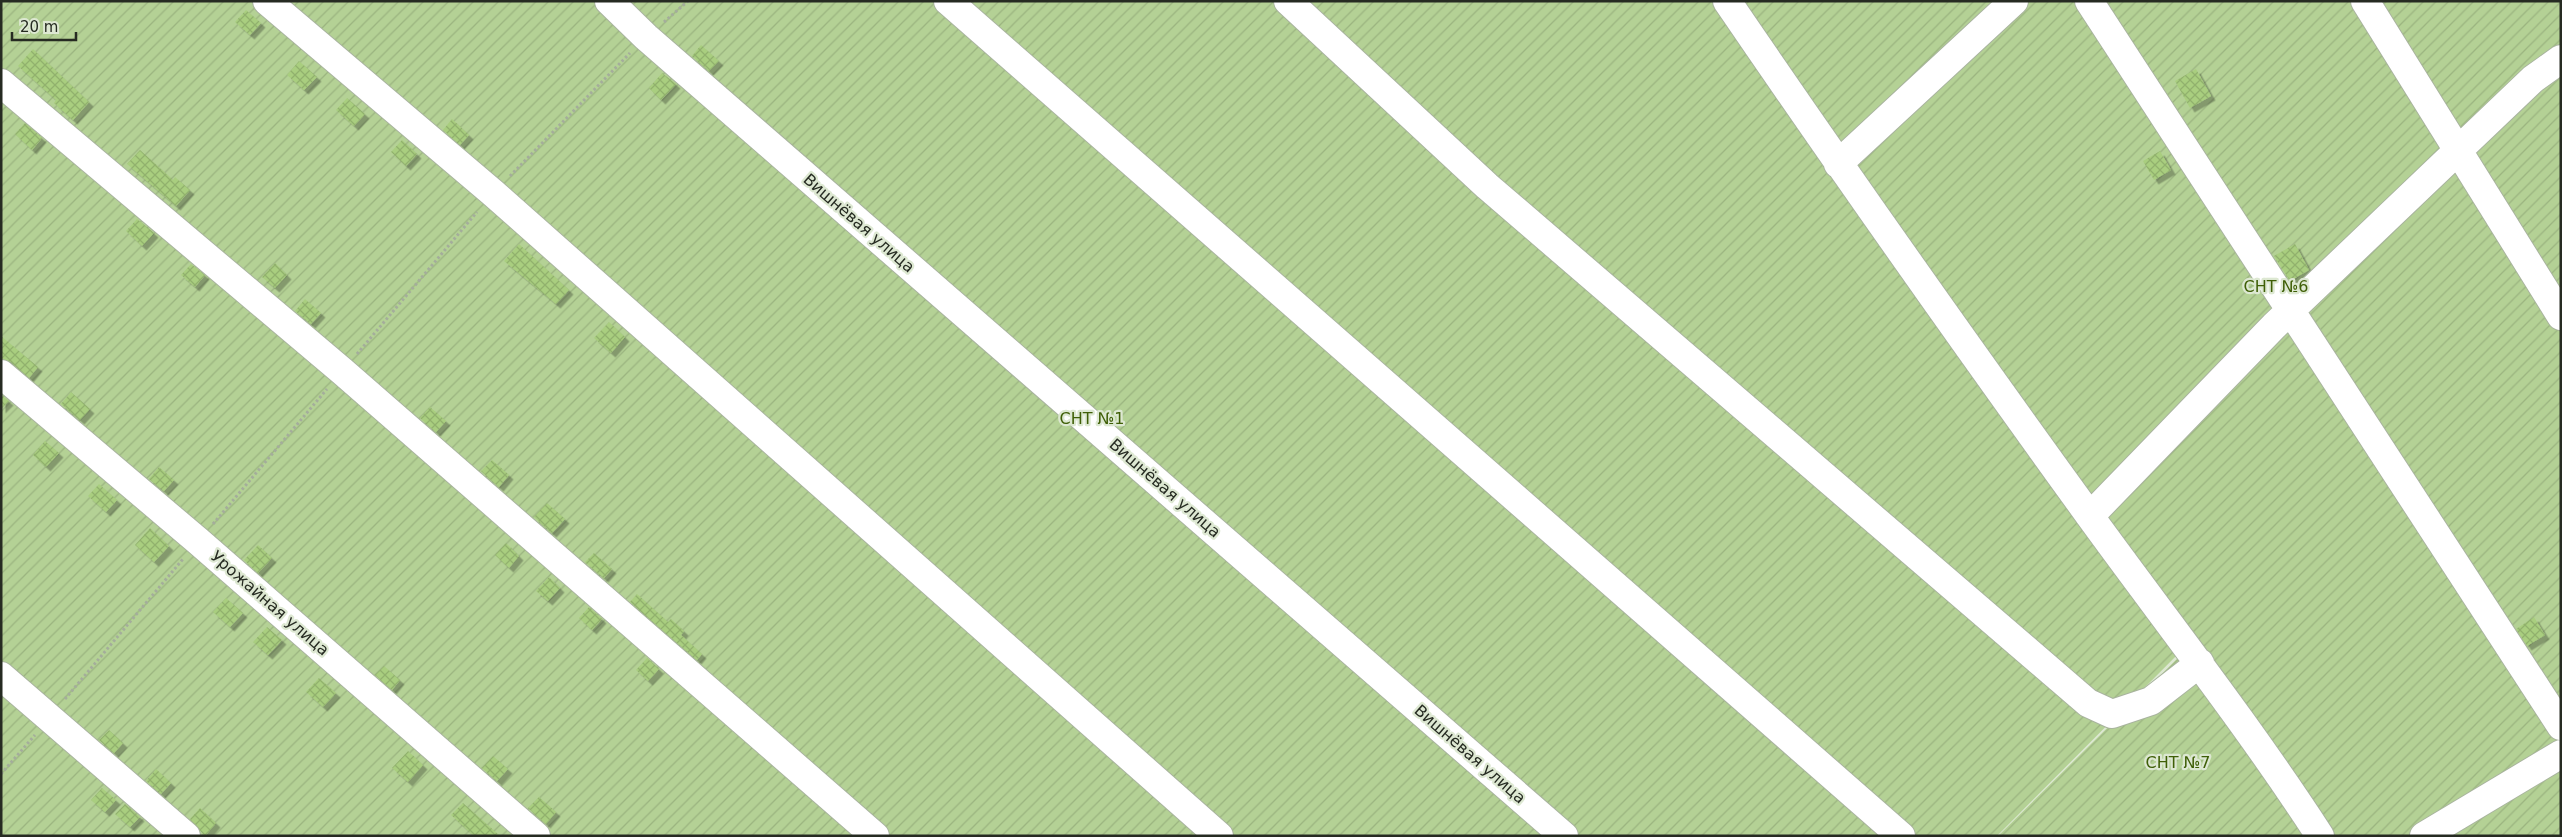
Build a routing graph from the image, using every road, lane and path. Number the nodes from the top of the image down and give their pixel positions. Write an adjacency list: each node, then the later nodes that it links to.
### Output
1 (267, 1): 24 (street)
2 (609, 1): 25 (street, Вишнёвая улица)
3 (948, 1): 26 (street)
4 (1288, 1): 17 (street)
5 (1727, 1): 12 (street)
6 (2014, 1): 12 (street)
7 (2089, 1): 13 (street)
8 (2365, 1): 11 (street)
9 (2559, 64): 11 (street)
10 (1, 84): 23 (street)
11 (2457, 151): 13 (street); 14 (street)
12 (1838, 164): 16 (street)
13 (2290, 310): 16 (street); 19 (street)
14 (2561, 316)
15 (1, 374): 22 (street, Урожайная улица)
16 (2090, 516): 17 (street)
17 (2200, 663): 27 (street)
18 (1, 676): 21 (street)
19 (2561, 726)
20 (2561, 754): 28 (street)
21 (186, 836)
22 (536, 836)
23 (874, 836)
24 (1219, 836)
25 (1564, 836)
26 (1900, 836)
27 (2320, 836)
28 (2424, 836)

